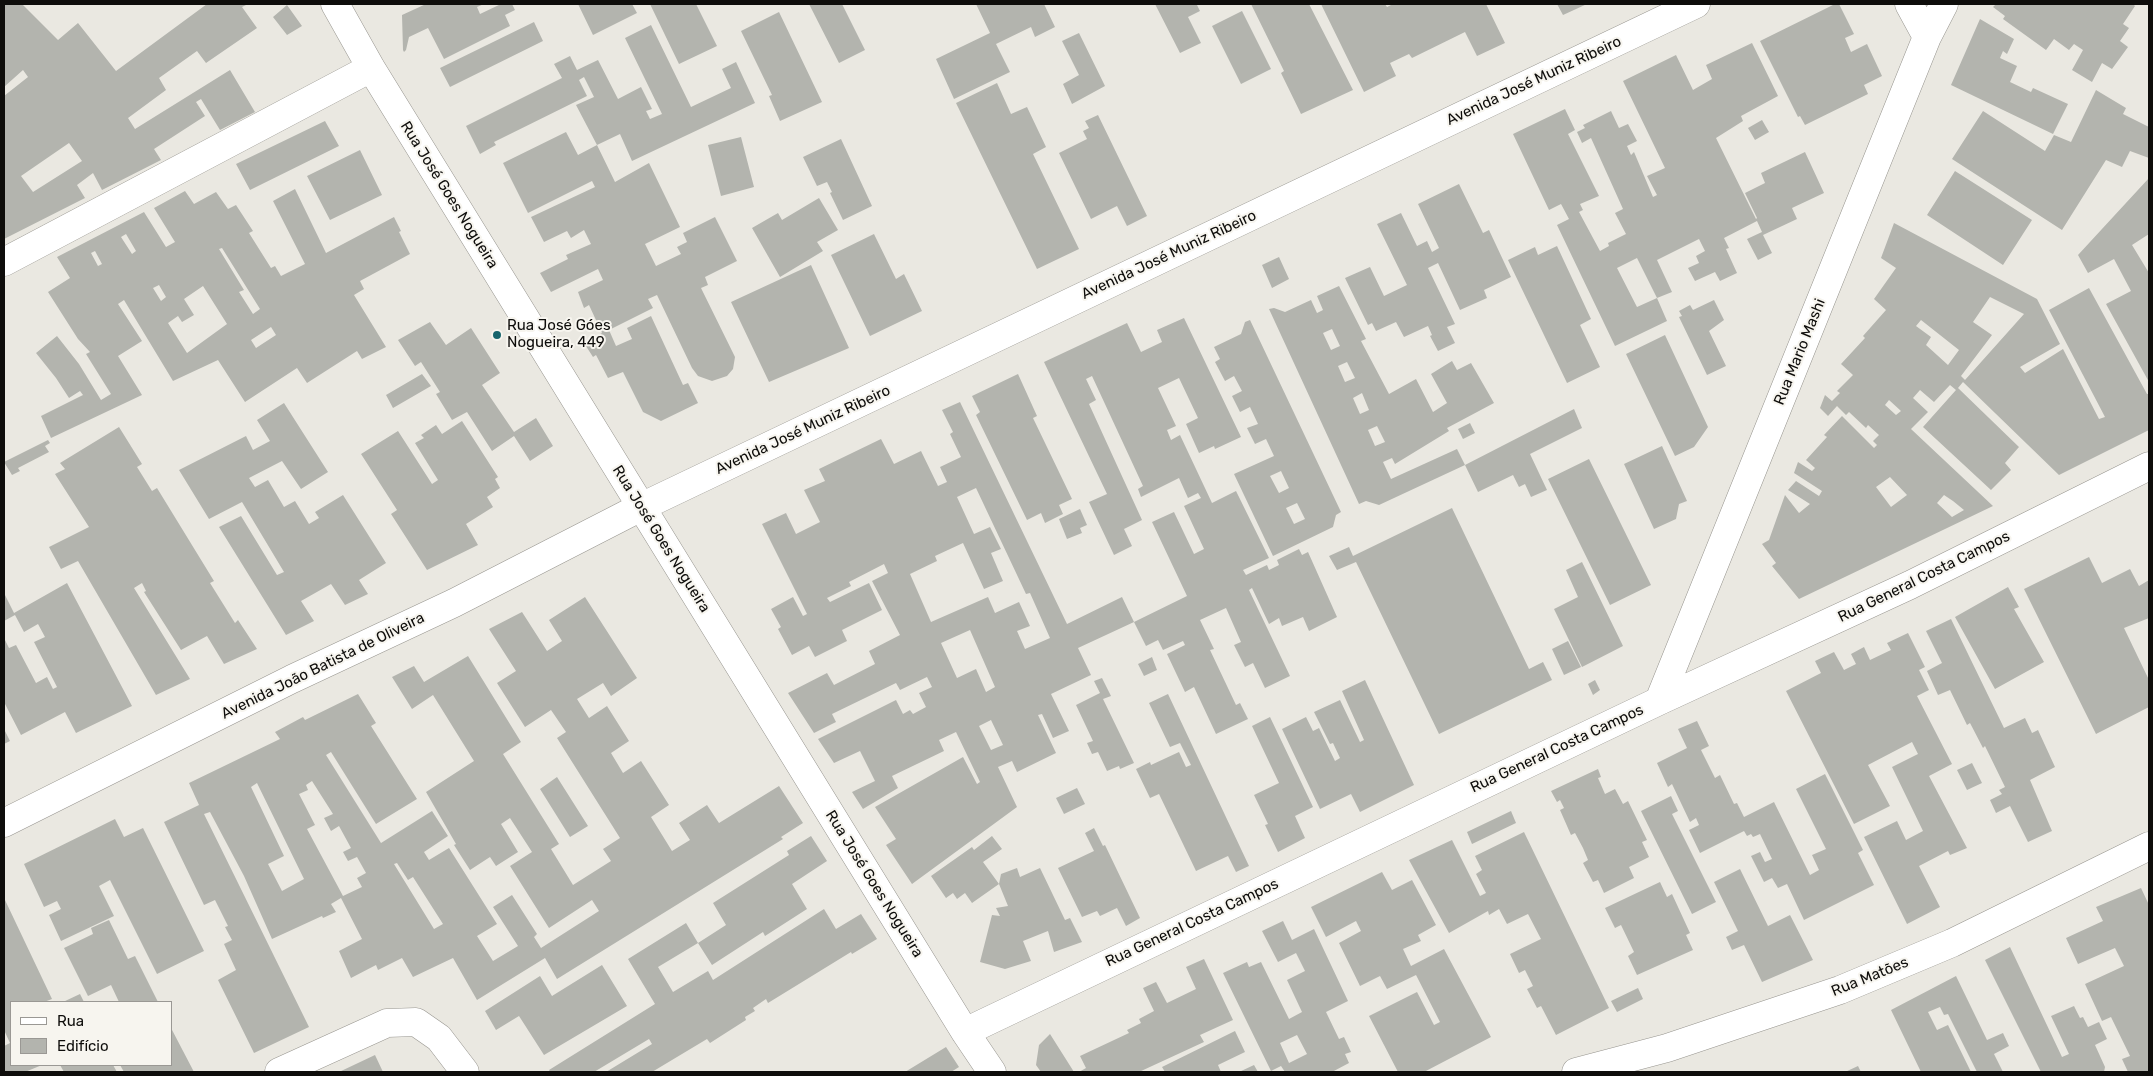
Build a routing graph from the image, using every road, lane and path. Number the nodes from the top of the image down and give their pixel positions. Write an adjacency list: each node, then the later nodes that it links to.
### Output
1 (335, 4): 6 (street, Rua José Goes Nogueira)
2 (1696, 4): 9 (street, Avenida José Muniz Ribeiro)
3 (1909, 4): 5 (street)
4 (1944, 4): 5 (street, Rua Mario Mashi)
5 (1927, 38): 10 (street, Rua Mario Mashi)
6 (371, 68): 7 (street); 9 (street, Rua José Goes Nogueira)
7 (4, 262)
8 (2149, 466): 10 (street, Rua General Costa Campos)
9 (641, 507): 11 (street, Avenida João Batista de Oliveira); 13 (street, Rua José Goes Nogueira)
10 (1659, 701): 13 (street, Rua General Costa Campos)
11 (4, 823)
12 (2149, 846): 17 (street, Rua Matões)
13 (965, 1032): 16 (street, Rua José Goes Nogueira)
14 (279, 1072): 15 (street)
15 (465, 1072)
16 (992, 1072)
17 (1576, 1072)

